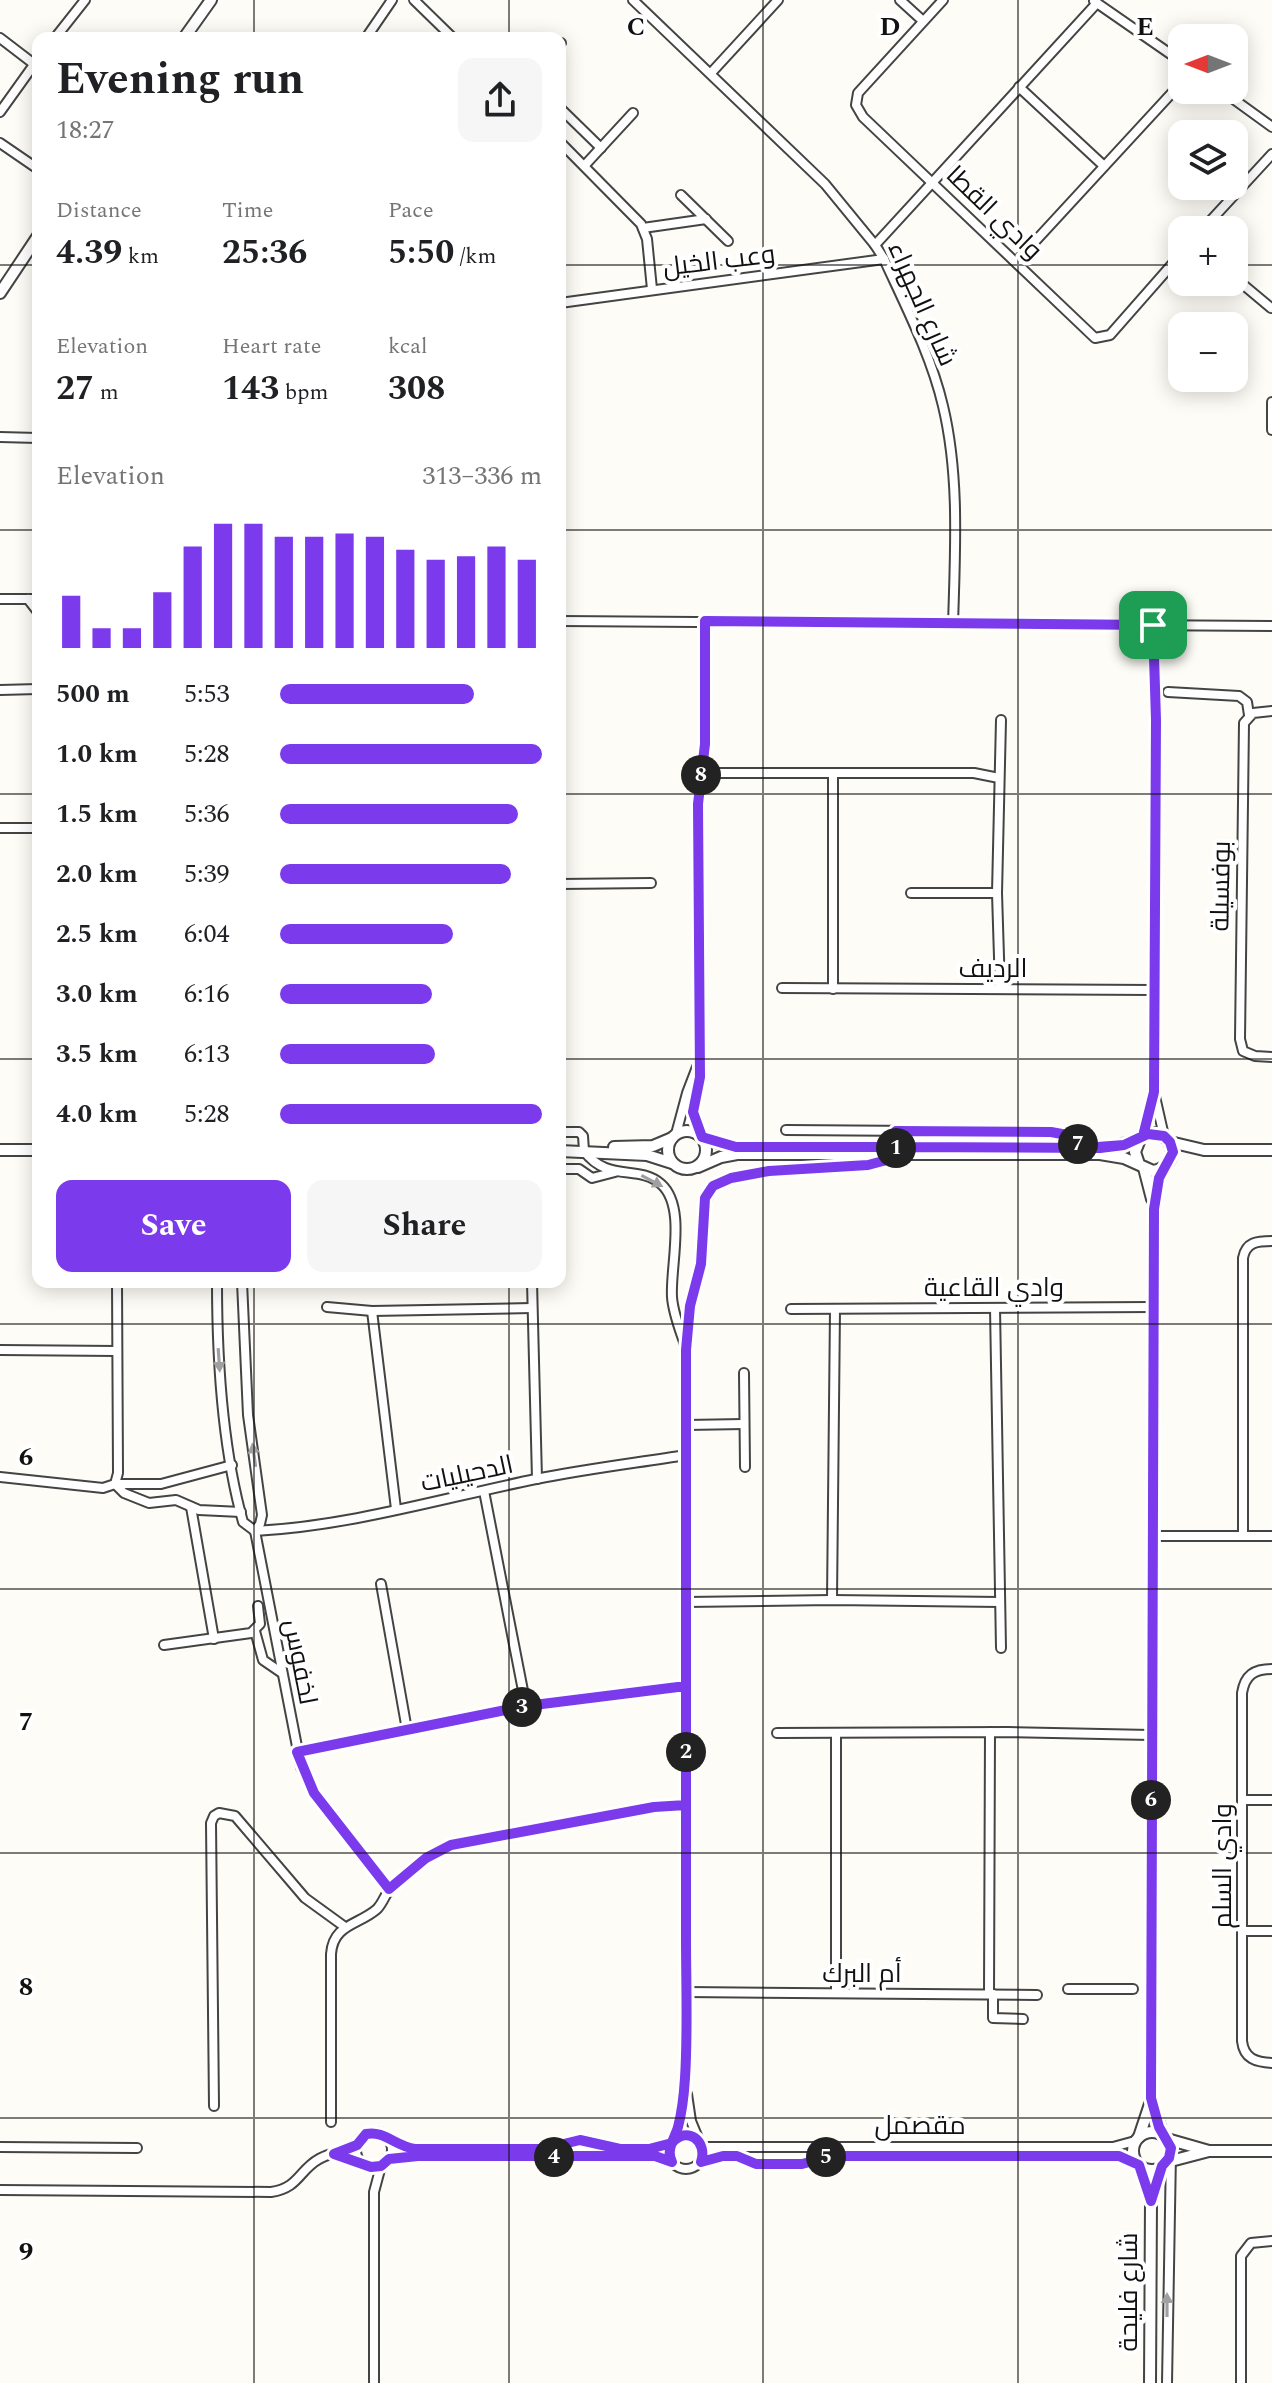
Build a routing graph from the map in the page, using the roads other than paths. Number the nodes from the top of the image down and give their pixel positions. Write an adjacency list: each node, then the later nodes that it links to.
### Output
1 (85, 0): 11 (street)
2 (211, 0): 12 (street)
3 (392, 0): 13 (street)
4 (414, 0): 14 (street)
5 (633, 0): 19 (street, شارع الجهراء)
6 (778, 0): 19 (street)
7 (900, 0): 10 (street)
8 (943, 0): 10 (street, وادي القطا)
9 (1095, 1): 16 (street); 20 (street)
10 (923, 21): 34 (street, وادي القطا)
11 (60, 32)
12 (188, 32)
13 (370, 32)
14 (447, 32)
15 (0, 38): 17 (street)
16 (1168, 52)
17 (32, 59)
18 (32, 68): 23 (street)
19 (711, 73): 41 (street, شارع الجهراء)
20 (1019, 87): 33 (street); 34 (street)
21 (1168, 97): 33 (street)
22 (1240, 104): 26 (street)
23 (0, 112)
24 (633, 113): 29 (street)
25 (566, 114): 29 (street)
26 (1272, 127)
27 (0, 143): 31 (street)
28 (566, 148): 32 (street)
29 (601, 148): 32 (street)
30 (1272, 154): 36 (street)
31 (32, 165)
32 (585, 165): 38 (street)
33 (1104, 166): 43 (street)
34 (932, 182): 41 (street); 43 (street, وادي القطا)
35 (681, 195): 37 (street)
36 (1215, 216)
37 (706, 219): 38 (street); 39 (street)
38 (643, 228): 45 (street)
39 (728, 241)
40 (32, 245): 47 (street)
41 (875, 245): 42 (street, شارع الجهراء)
42 (884, 259): 45 (street, وعب الخيل); 60 (street, شارع الجهراء)
43 (1016, 262): 44 (street, وادي القطا)
44 (1168, 269)
45 (652, 289): 48 (street, وعب الخيل)
46 (1248, 289): 49 (street)
47 (1, 290)
48 (566, 302)
49 (1272, 309)
50 (1272, 402): 51 (street)
51 (1272, 430)
52 (0, 437): 53 (street)
53 (32, 438)
54 (0, 599): 55 (street)
55 (28, 599): 56 (street); 57 (street)
56 (32, 599)
57 (32, 604)
58 (566, 621): 59 (street)
59 (705, 621): 60 (street); 69 (street)
60 (953, 625): 61 (street)
61 (1153, 625): 62 (street); 81 (street)
62 (1272, 626)
63 (32, 689): 64 (street)
64 (0, 690)
65 (1168, 692): 67 (street)
66 (1272, 711): 67 (street)
67 (1249, 715): 82 (street, بوفسيلة)
68 (1001, 720): 71 (street)
69 (702, 773): 70 (street); 83 (street)
70 (833, 774): 71 (street); 79 (street)
71 (999, 778): 77 (street)
72 (0, 828): 73 (street)
73 (32, 828)
74 (651, 883): 75 (street)
75 (566, 884)
76 (911, 893): 77 (street)
77 (997, 893): 80 (street)
78 (782, 988): 79 (street, الرديف)
79 (833, 989): 80 (street, الرديف)
80 (1000, 989): 81 (street, الرديف)
81 (1153, 990): 84 (street)
82 (1272, 1057)
83 (699, 1062): 88 (street); 89 (street)
84 (1154, 1092): 90 (street); 91 (street)
85 (786, 1130): 86 (street)
86 (896, 1131): 92 (street); 95 (street)
87 (566, 1133): 99 (street)
88 (674, 1136): 89 (street); 99 (street); 100 (street)
89 (701, 1137): 95 (street); 103 (street)
90 (1141, 1138): 91 (street); 92 (street); 102 (street)
91 (1167, 1139): 96 (street); 101 (street)
92 (1084, 1148): 95 (street)
93 (0, 1150): 94 (street)
94 (32, 1150)
95 (896, 1150): 102 (street); 103 (street); 113 (street)
96 (1204, 1150): 97 (street); 101 (street)
97 (1272, 1150)
98 (566, 1151): 99 (street)
99 (584, 1151): 100 (street); 105 (street)
100 (673, 1163): 103 (street)
101 (1166, 1165): 102 (street); 106 (street)
102 (1142, 1166): 106 (street)
103 (698, 1167)
104 (566, 1169): 105 (street)
105 (616, 1172): 112 (street, one-way to 112)
106 (1154, 1209): 115 (street)
107 (1272, 1241): 139 (street)
108 (117, 1288): 123 (street)
109 (217, 1288): 128 (street, لخفوس, one-way to 128)
110 (242, 1288): 137 (street, لخفوس, one-way to 110)
111 (532, 1288): 116 (street)
112 (673, 1306): 113 (street); 122 (street)
113 (690, 1306): 122 (street)
114 (327, 1307): 120 (street)
115 (1153, 1307): 117 (street, وادي القاعية); 138 (street)
116 (532, 1308): 120 (street); 131 (street)
117 (995, 1308): 119 (street, وادي القاعية); 144 (street)
118 (791, 1309): 119 (street, وادي القاعية)
119 (835, 1309): 142 (street)
120 (372, 1311): 135 (street)
121 (0, 1350): 123 (street)
122 (686, 1350): 126 (street)
123 (116, 1351): 132 (street)
124 (744, 1373): 125 (street)
125 (744, 1424): 126 (street); 129 (street)
126 (686, 1425): 127 (street)
127 (686, 1455): 131 (street, الدحيليات); 143 (street)
128 (232, 1465): 132 (street); 136 (street, لخفوس)
129 (745, 1467)
130 (0, 1477): 132 (street)
131 (537, 1479): 133 (street, الدحيليات)
132 (115, 1484): 134 (street)
133 (484, 1491): 135 (street, الدحيليات); 154 (street)
134 (191, 1507): 136 (street); 148 (street)
135 (396, 1509): 137 (street, الدحيليات)
136 (241, 1512): 137 (street, لخفوس)
137 (255, 1531): 146 (street, لخفوس)
138 (1151, 1536): 139 (street); 159 (street)
139 (1243, 1536): 140 (street)
140 (1272, 1536)
141 (381, 1584): 155 (street)
142 (832, 1600): 143 (street); 144 (street)
143 (686, 1602): 153 (street)
144 (1000, 1602): 150 (street)
145 (258, 1606): 147 (street)
146 (272, 1622): 147 (street); 152 (street, لخفوس)
147 (257, 1628): 148 (street); 152 (street)
148 (214, 1639): 149 (street)
149 (164, 1645)
150 (1001, 1648)
151 (1272, 1669): 161 (street, وادي السلم)
152 (282, 1673): 160 (street, لخفوس)
153 (686, 1686): 154 (street); 163 (street)
154 (526, 1706): 155 (street)
155 (407, 1730): 160 (street)
156 (990, 1732): 158 (street); 159 (street); 172 (street)
157 (777, 1733): 158 (street)
158 (836, 1733): 171 (street)
159 (1151, 1735): 177 (street)
160 (297, 1752): 164 (street, لخفوس)
161 (1243, 1800): 162 (street); 166 (street, وادي السلم)
162 (1272, 1800)
163 (686, 1805): 164 (street); 170 (street)
164 (389, 1889): 165 (street)
165 (345, 1927): 178 (street); 179 (street)
166 (1243, 1931): 167 (street); 175 (street, وادي السلم)
167 (1272, 1931)
168 (1068, 1989): 169 (street)
169 (1133, 1989)
170 (686, 1992): 171 (street, أم البرك); 176 (street)
171 (836, 1993): 172 (street, أم البرك)
172 (991, 1994): 173 (street, أم البرك); 174 (street)
173 (1037, 1995)
174 (1023, 2019)
175 (1272, 2063)
176 (685, 2079): 183 (street); 184 (street)
177 (1151, 2098): 180 (street); 181 (street)
178 (214, 2106)
179 (331, 2122)
180 (1165, 2138): 181 (street); 188 (street); 191 (street)
181 (1137, 2139): 184 (street, مقصمل); 195 (street)
182 (388, 2140): 183 (street); 185 (street); 192 (street)
183 (673, 2142): 184 (street); 193 (street)
184 (700, 2143): 194 (street)
185 (357, 2145): 190 (street); 196 (street)
186 (0, 2147): 187 (street)
187 (137, 2148)
188 (1209, 2151): 189 (street); 191 (street)
189 (1272, 2151)
190 (334, 2154): 196 (street); 197 (street)
191 (1168, 2161): 195 (street); 199 (street, شارع فليحة); 203 (street, one-way to 191)
192 (385, 2162): 193 (street); 196 (street); 198 (street)
193 (672, 2162): 194 (street)
194 (701, 2162): 195 (street, مقصمل)
195 (1138, 2163): 199 (street, شارع فليحة)
196 (364, 2164): 198 (street)
197 (0, 2190)
198 (374, 2192): 201 (street)
199 (1151, 2201): 202 (street, شارع فليحة)
200 (1272, 2241): 204 (street)
201 (374, 2383)
202 (1150, 2383)
203 (1167, 2383)
204 (1241, 2383)

